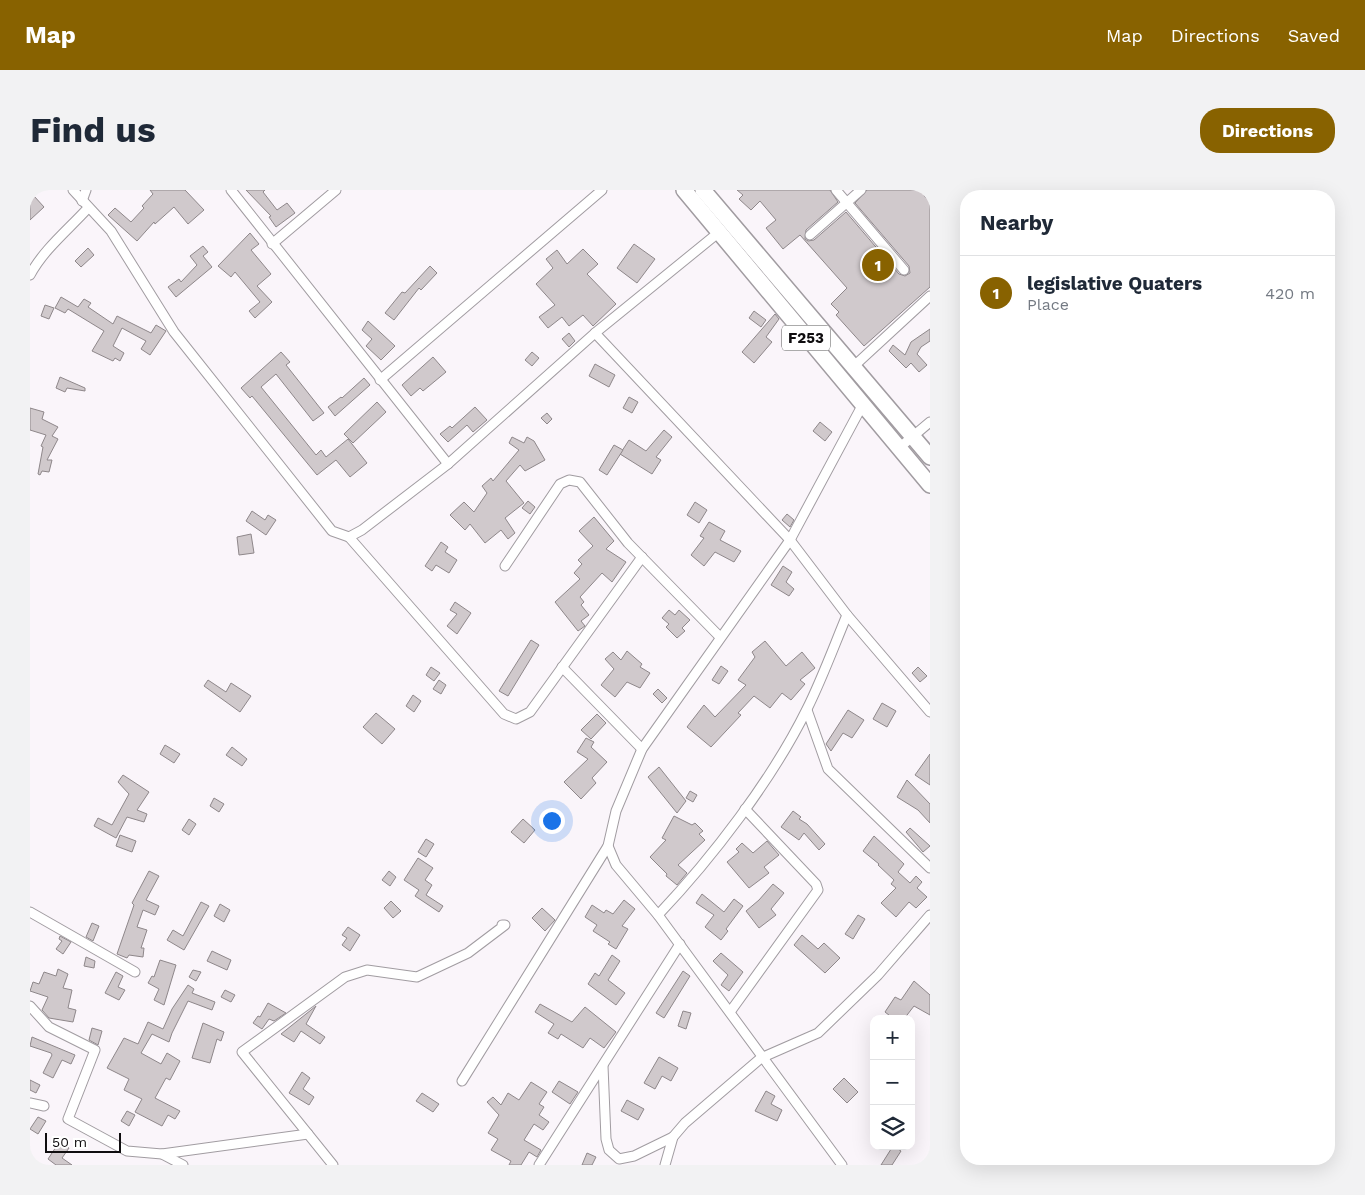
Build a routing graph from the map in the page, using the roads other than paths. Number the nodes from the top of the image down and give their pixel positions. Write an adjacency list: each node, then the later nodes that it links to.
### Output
1 (73, 190): 11 (street)
2 (86, 190): 11 (street)
3 (336, 190): 14 (street)
4 (602, 190): 23 (street)
5 (684, 190): 12 (main road, F253)
6 (703, 190): 18 (main road, F253)
7 (836, 190): 10 (street)
8 (861, 190): 10 (street)
9 (233, 192): 14 (street)
10 (846, 203): 13 (street); 16 (street)
11 (85, 205): 15 (street); 31 (street)
12 (718, 233): 19 (main road, F253); 21 (street)
13 (810, 235)
14 (272, 244): 23 (street)
15 (35, 256): 17 (street)
16 (904, 270)
17 (30, 275)
18 (783, 284): 19 (main road); 22 (main road, F253)
19 (769, 294): 24 (main road, F253)
20 (930, 296): 22 (street)
21 (595, 333): 29 (street); 32 (street)
22 (854, 367): 26 (main road, F253)
23 (380, 380): 29 (street)
24 (862, 404): 27 (main road, F253); 32 (street)
25 (930, 422): 26 (street)
26 (913, 436): 27 (street); 28 (main road, F253)
27 (899, 448): 30 (main road, F253)
28 (930, 457)
29 (448, 464): 31 (street)
30 (930, 485)
31 (349, 537): 37 (street)
32 (790, 540): 35 (street); 36 (street)
33 (642, 557): 34 (street); 36 (street); 37 (street)
34 (505, 566)
35 (847, 615): 38 (street); 39 (street)
36 (720, 637): 40 (street)
37 (562, 667): 40 (street)
38 (807, 710): 41 (street); 43 (street)
39 (930, 712)
40 (642, 749): 42 (street)
41 (745, 809): 46 (street); 51 (street)
42 (608, 846): 46 (street); 54 (street)
43 (930, 868)
44 (30, 912): 49 (street)
45 (930, 915): 52 (street)
46 (658, 916): 48 (street)
47 (502, 925): 57 (street)
48 (680, 944): 51 (street); 53 (street)
49 (135, 972)
50 (30, 1006): 59 (street)
51 (730, 1012): 52 (street)
52 (761, 1058): 58 (street); 64 (street)
53 (602, 1065): 58 (street); 62 (street)
54 (462, 1081)
55 (30, 1102): 56 (street)
56 (44, 1106)
57 (308, 1134): 59 (street); 61 (street)
58 (672, 1137): 63 (street)
59 (162, 1154): 60 (street)
60 (183, 1165)
61 (333, 1165)
62 (539, 1165)
63 (664, 1165)
64 (842, 1165)

